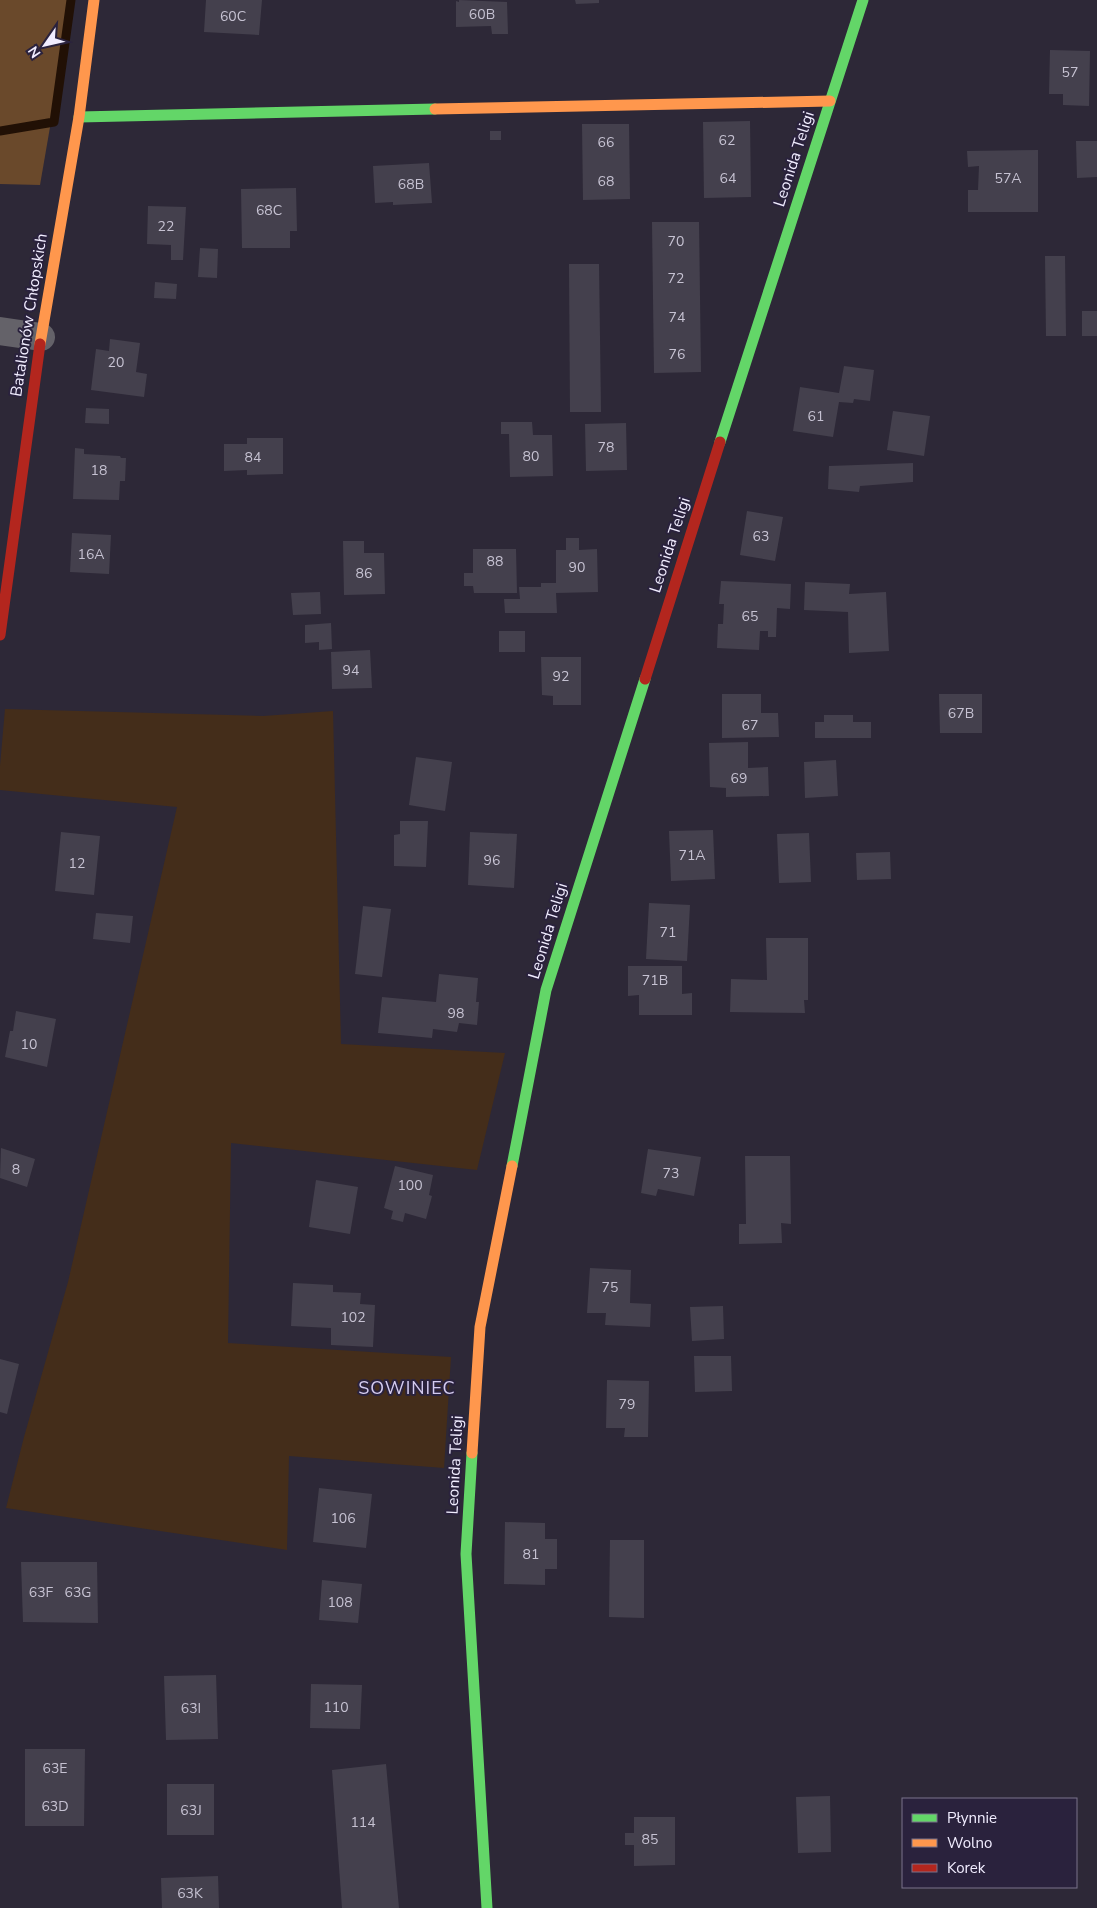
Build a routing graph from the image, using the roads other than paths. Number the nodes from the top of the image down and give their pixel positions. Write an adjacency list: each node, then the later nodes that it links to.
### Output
1 (94, 0): 4 (street, Batalionów Chłopskich)
2 (863, 0): 3 (street, Leonida Teligi)
3 (830, 100): 4 (street); 9 (street, Leonida Teligi)
4 (79, 118): 6 (street, Batalionów Chłopskich)
5 (0, 331): 6 (street)
6 (41, 337): 7 (street, Batalionów Chłopskich)
7 (5, 565): 8 (street, Batalionów Chłopskich)
8 (0, 635)
9 (487, 1908)

